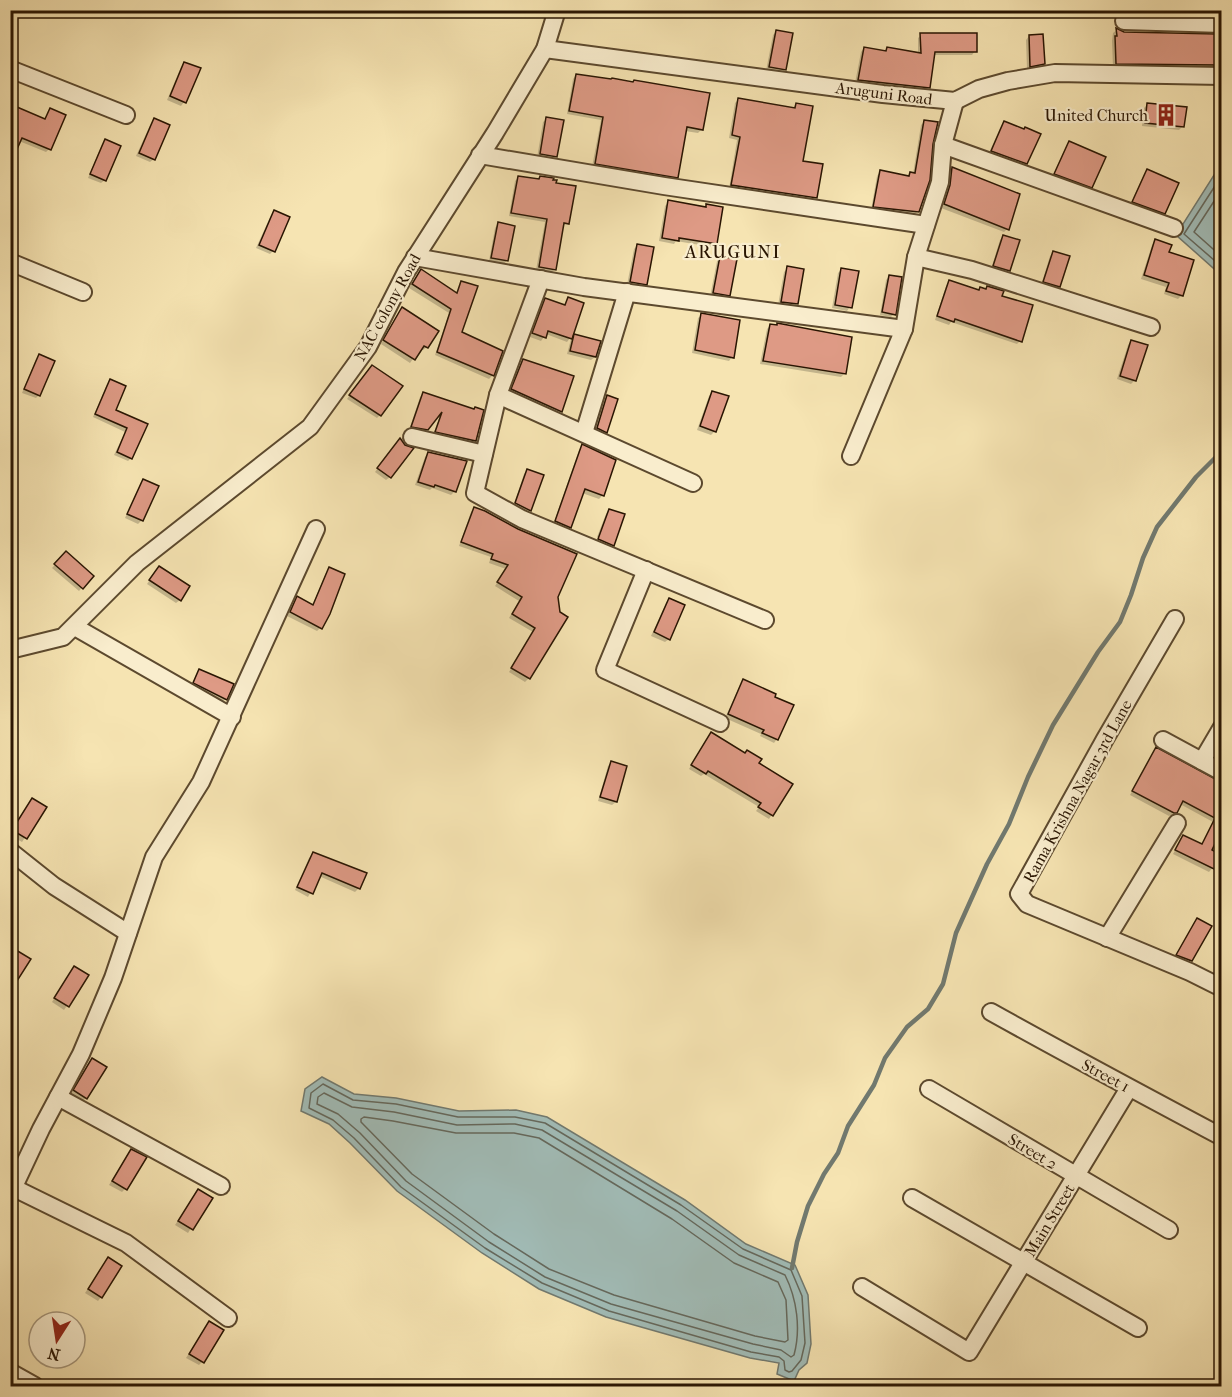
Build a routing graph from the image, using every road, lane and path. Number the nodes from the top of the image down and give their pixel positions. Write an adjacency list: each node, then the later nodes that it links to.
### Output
1 (557, 10): 4 (street, NAC colony Road)
2 (1124, 21): 3 (street)
3 (1221, 24)
4 (545, 49): 7 (street, Aruguni Road); 10 (street, NAC colony Road)
5 (10, 69): 8 (street)
6 (1221, 76): 7 (street, Aruguni Road)
7 (955, 101): 9 (street)
8 (126, 115)
9 (943, 145): 11 (street); 12 (street)
10 (480, 155): 11 (street); 14 (street, NAC colony Road)
11 (926, 225): 13 (street)
12 (1174, 228)
13 (916, 256): 19 (street); 20 (street)
14 (415, 257): 16 (street); 31 (street, NAC colony Road)
15 (10, 262): 17 (street)
16 (541, 279): 18 (street); 21 (street)
17 (82, 292)
18 (627, 292): 20 (street); 22 (street)
19 (1151, 327)
20 (904, 329): 25 (street)
21 (498, 396): 22 (street); 24 (street)
22 (584, 433): 26 (street)
23 (412, 437): 24 (street)
24 (484, 454): 28 (street)
25 (851, 456)
26 (693, 483)
27 (316, 529): 33 (street)
28 (645, 570): 30 (street); 34 (street)
29 (1175, 619): 42 (street, Rama Krishna Nagar 3rd Lane)
30 (765, 620)
31 (75, 627): 32 (street, NAC colony Road); 33 (street)
32 (10, 651)
33 (232, 717): 41 (street)
34 (720, 723)
35 (1221, 728): 37 (street)
36 (1163, 740): 37 (street)
37 (1202, 761): 38 (street)
38 (1221, 772)
39 (1177, 823): 42 (street)
40 (10, 850): 41 (street)
41 (128, 933): 47 (street)
42 (1107, 938): 43 (street, Rama Krishna Nagar 3rd Lane)
43 (1219, 982)
44 (991, 1012): 45 (street, Street 1)
45 (1129, 1088): 48 (street, Street 1); 49 (street, Main Street)
46 (929, 1089): 49 (street, Street 2)
47 (58, 1097): 50 (street); 51 (street)
48 (1221, 1137)
49 (1075, 1176): 53 (street, Street 2); 54 (street, Main Street)
50 (221, 1186)
51 (12, 1191): 56 (street)
52 (912, 1198): 54 (street)
53 (1169, 1230)
54 (1023, 1262): 55 (street, Main Street); 57 (street)
55 (862, 1287)
56 (228, 1318)
57 (1138, 1328)
58 (10, 1372): 59 (street)
59 (35, 1386)

